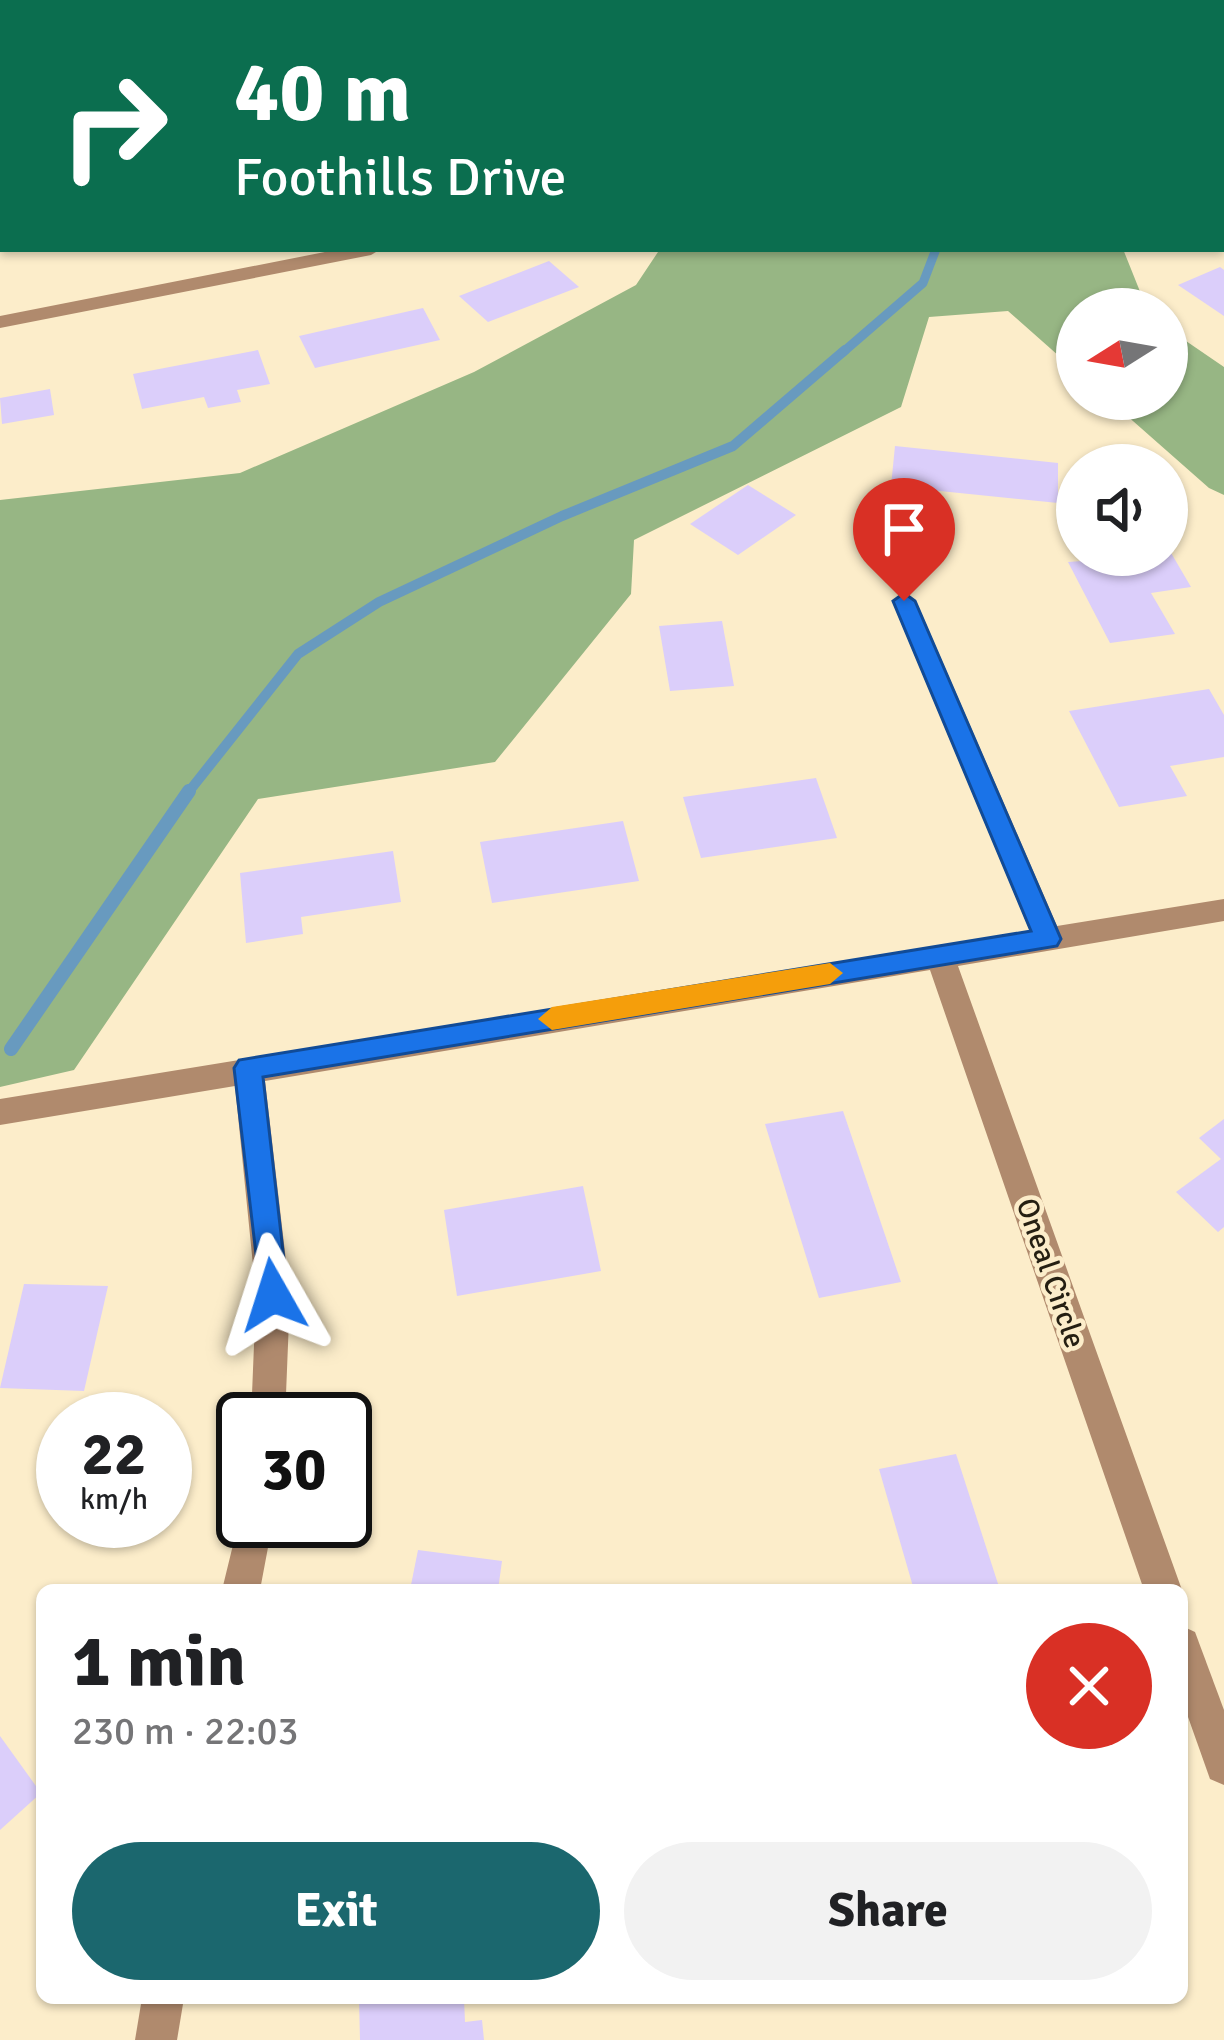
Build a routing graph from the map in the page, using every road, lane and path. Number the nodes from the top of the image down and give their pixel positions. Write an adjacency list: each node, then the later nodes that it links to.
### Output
1 (356, 252): 2 (street)
2 (0, 322)
3 (904, 601): 5 (street)
4 (1224, 910): 5 (street)
5 (1048, 939): 6 (street)
6 (940, 956): 7 (street); 12 (street, Oneal Circle)
7 (248, 1068): 8 (street); 9 (street)
8 (0, 1112)
9 (269, 1392)
10 (250, 1548): 11 (street)
11 (242, 1584)
12 (1161, 1584)
13 (1188, 1662): 14 (street)
14 (1224, 1765)
15 (162, 2004): 16 (street)
16 (156, 2040)

